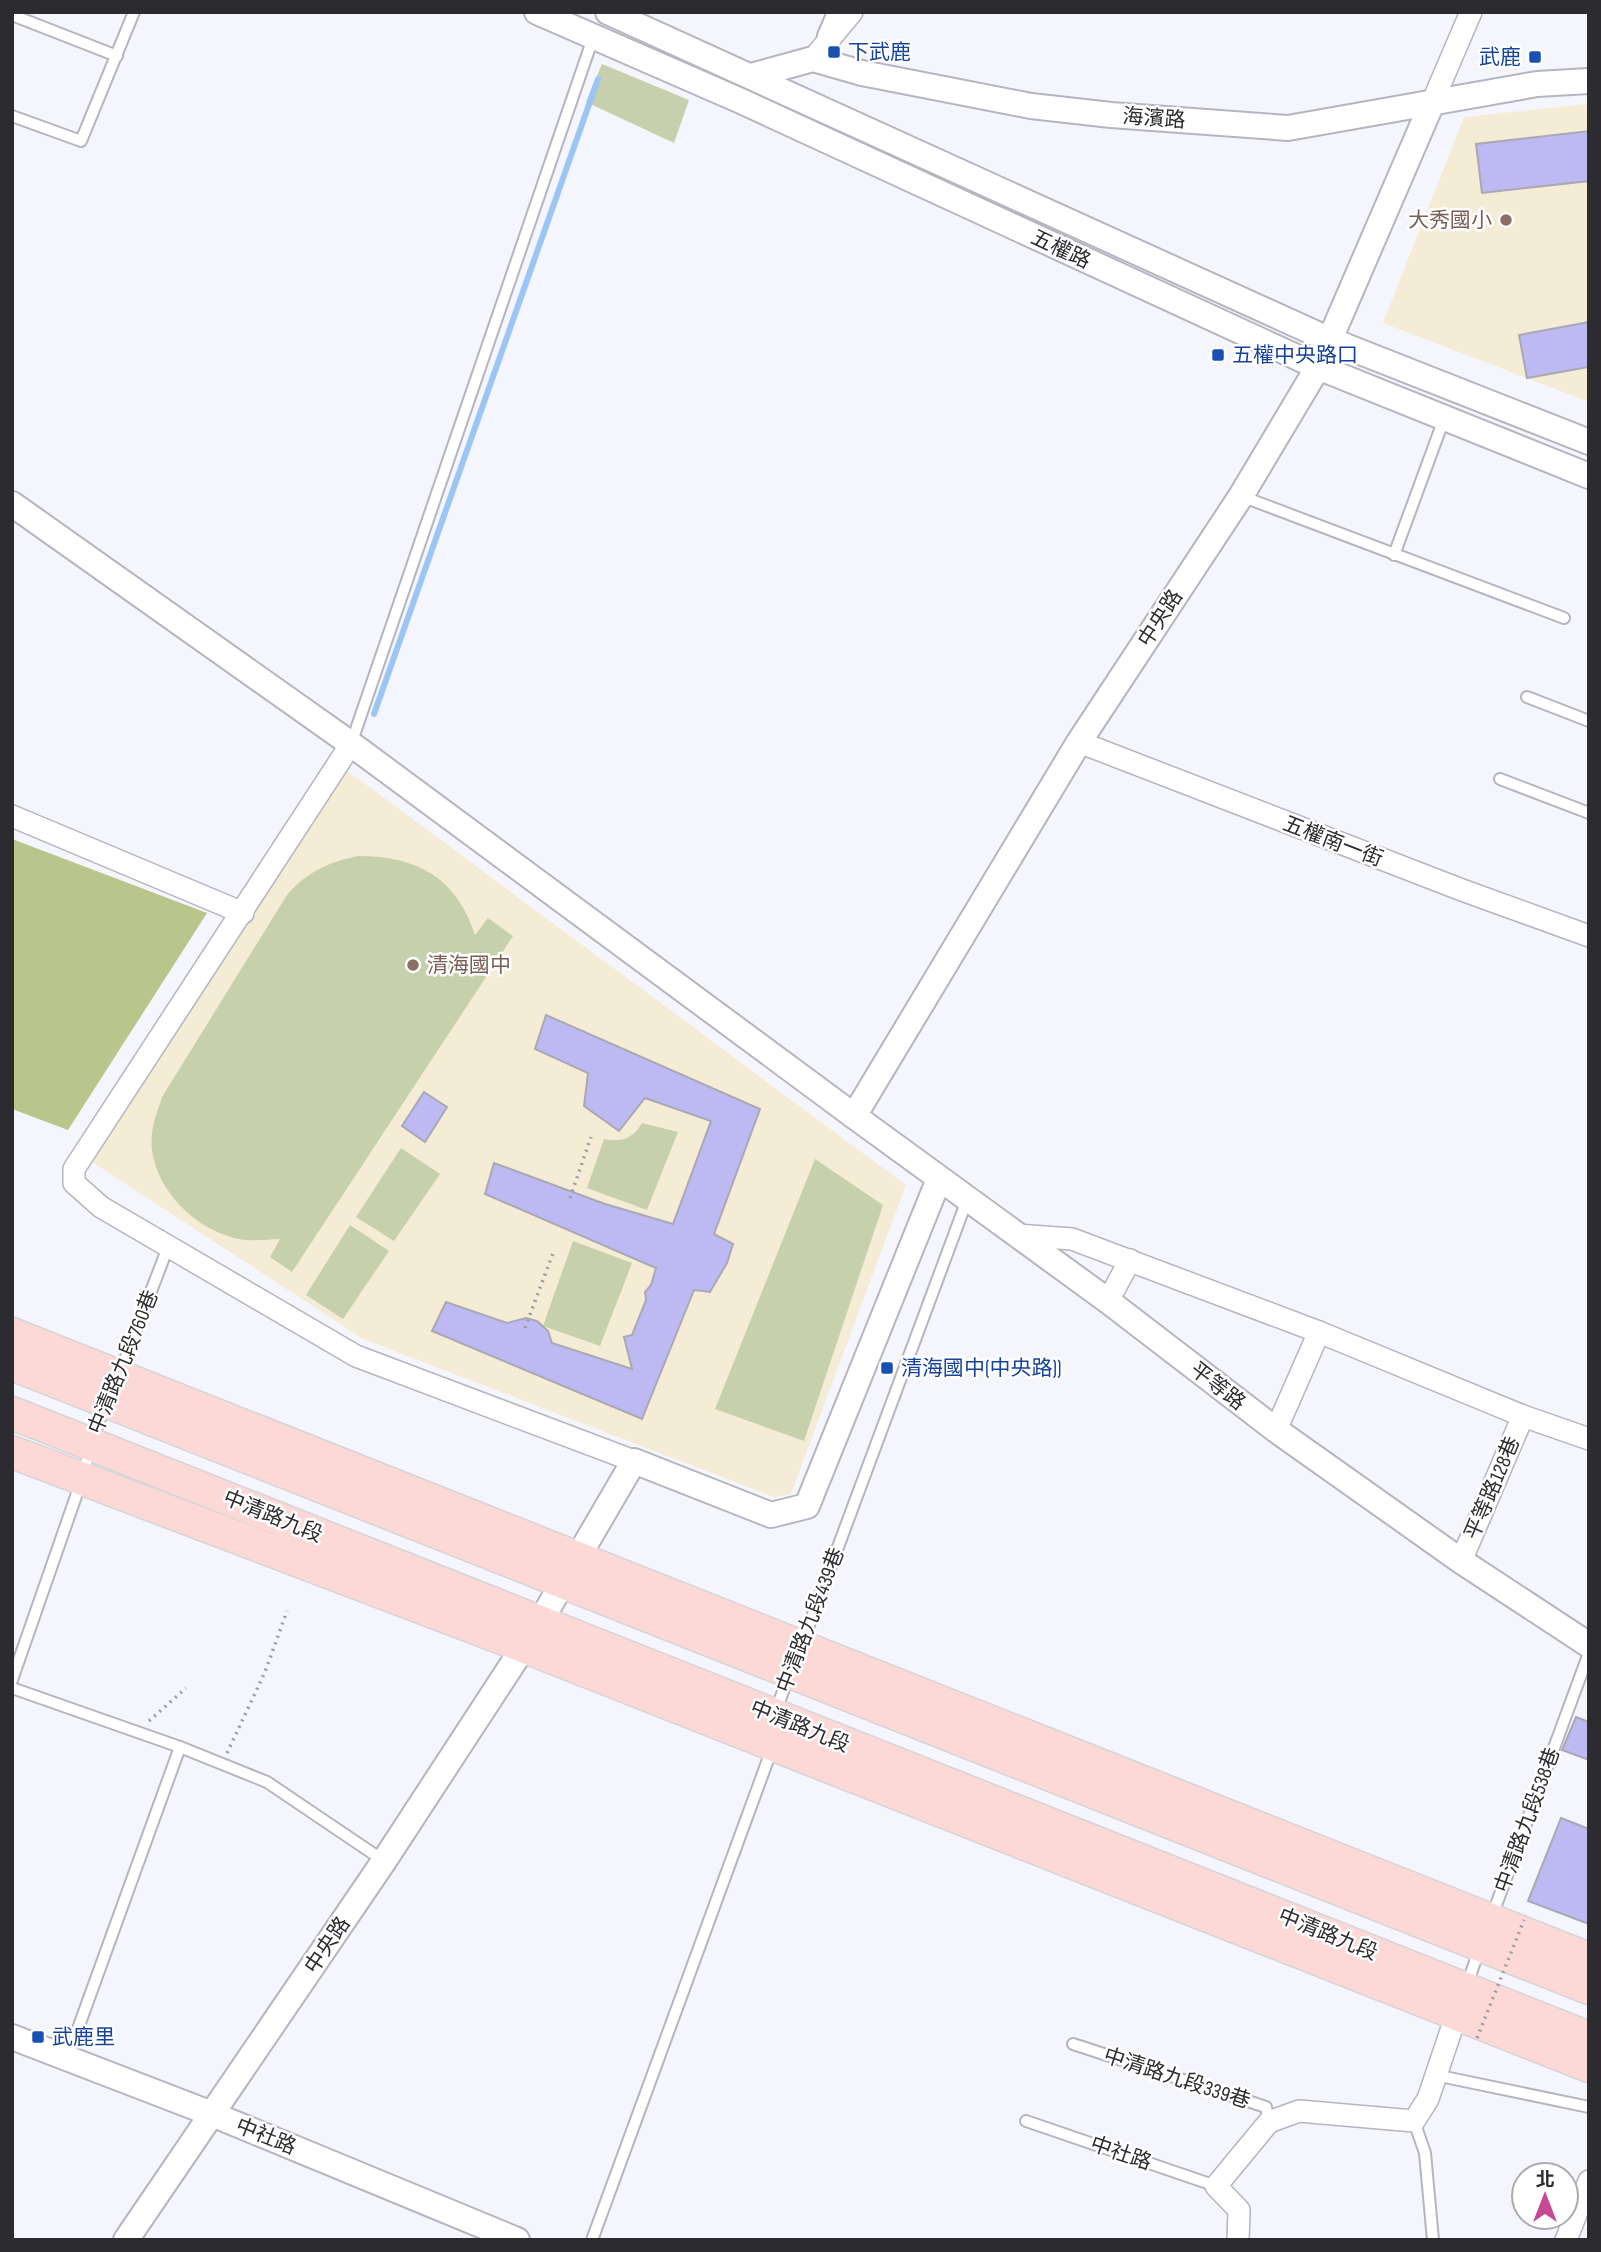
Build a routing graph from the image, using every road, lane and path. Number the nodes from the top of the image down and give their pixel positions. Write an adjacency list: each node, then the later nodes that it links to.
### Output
1 (134, 12): 9 (lane)
2 (537, 12): 8 (street, 五權路)
3 (608, 12): 11 (street, 五權路)
4 (833, 12): 10 (lane)
5 (852, 12): 10 (street)
6 (1471, 12): 14 (street)
7 (12, 15): 9 (lane)
8 (593, 37): 13 (street, 五權路); 28 (lane)
9 (117, 56): 15 (lane)
10 (813, 59): 11 (street); 14 (street, 海濱路)
11 (751, 76): 13 (street); 16 (street, 五權路)
12 (1589, 81): 14 (street, 海濱路)
13 (741, 101): 17 (street, 五權路)
14 (1432, 103): 16 (street, 中央路)
15 (12, 116)
16 (1330, 340): 17 (street, 中央路); 19 (street, 五權路)
17 (1318, 367): 18 (street, 五權路); 21 (street, 中央路)
18 (1444, 419): 20 (street, 五權路); 23 (lane)
19 (1589, 442)
20 (1589, 476)
21 (1241, 496): 23 (lane); 27 (street, 中央路)
22 (12, 504): 28 (street, 平等路)
23 (1394, 555): 24 (lane)
24 (1564, 618)
25 (1527, 697): 26 (lane)
26 (1589, 721)
27 (1079, 742): 33 (street, 五權南一街); 34 (street, 中央路)
28 (351, 744): 32 (street); 34 (street, 平等路)
29 (1500, 779): 30 (lane)
30 (1589, 813)
31 (12, 816): 32 (street)
32 (243, 913): 40 (street)
33 (1589, 936)
34 (854, 1116): 36 (street, 平等路)
35 (591, 1137): 37 (path)
36 (939, 1178): 38 (street, 平等路); 55 (street)
37 (569, 1198)
38 (968, 1199): 39 (street, 平等路); 63 (lane, 中清路九段439巷)
39 (1017, 1235): 42 (street); 43 (street, 平等路)
40 (168, 1247): 48 (lane, 中清路九段760巷); 55 (street)
41 (553, 1253): 44 (path)
42 (1130, 1260): 43 (street); 45 (street)
43 (1108, 1301): 51 (street, 平等路)
44 (524, 1328)
45 (1319, 1332): 50 (street); 51 (street)
46 (12, 1334): 48 (main road)
47 (12, 1364): 48 (main road)
48 (112, 1389): 53 (lane, 中清路九段760巷); 58 (main road)
49 (12, 1413): 53 (main road, 中清路九段)
50 (1523, 1416): 52 (street); 57 (street, 平等路128巷)
51 (1276, 1430): 57 (street, 平等路)
52 (1589, 1439)
53 (91, 1444): 56 (lane, 中清路九段760巷); 60 (main road, 中清路九段)
54 (12, 1452): 56 (main road, 中清路九段)
55 (634, 1461): 58 (street, 中央路)
56 (82, 1479): 60 (main road, 中清路九段); 64 (lane, 中清路九段760巷)
57 (1461, 1561): 61 (street, 平等路)
58 (572, 1571): 60 (street, 中央路); 63 (main road)
59 (287, 1611): 70 (path)
60 (531, 1634): 67 (main road, 中清路九段); 71 (street, 中央路)
61 (1589, 1646)
62 (1589, 1653): 73 (lane, 中清路九段538巷)
63 (795, 1660): 67 (lane, 中清路九段439巷); 73 (main road)
64 (12, 1680)
65 (12, 1688): 68 (lane)
66 (186, 1688): 68 (path)
67 (774, 1730): 76 (main road, 中清路九段); 93 (lane, 中清路九段439巷)
68 (137, 1732): 69 (lane)
69 (180, 1747): 70 (lane); 81 (lane)
70 (222, 1764): 71 (lane)
71 (384, 1861): 85 (street, 中央路)
72 (1524, 1920): 78 (path, bridge)
73 (1486, 1932): 74 (main road); 75 (main road); 76 (lane, 中清路九段538巷)
74 (1589, 1959)
75 (1589, 1988)
76 (1461, 2001): 79 (main road, 中清路九段); 82 (main road, 中清路九段); 83 (street)
77 (12, 2037): 81 (street, 中社路)
78 (1477, 2038)
79 (1589, 2038)
80 (1073, 2044): 88 (lane, 中清路九段339巷)
81 (67, 2059): 85 (street, 中社路)
82 (1589, 2066)
83 (1435, 2075): 84 (lane); 87 (street)
84 (1589, 2107)
85 (212, 2114): 91 (street, 中央路); 92 (street, 中社路)
86 (1026, 2121): 90 (lane, 中社路)
87 (1414, 2121): 88 (street, 中清路九段339巷); 95 (lane)
88 (1269, 2122): 90 (street, 中清路九段339巷)
89 (1589, 2181): 96 (street)
90 (1216, 2186): 94 (street)
91 (126, 2240)
92 (517, 2240)
93 (592, 2240)
94 (1238, 2240)
95 (1433, 2240)
96 (1566, 2240)

